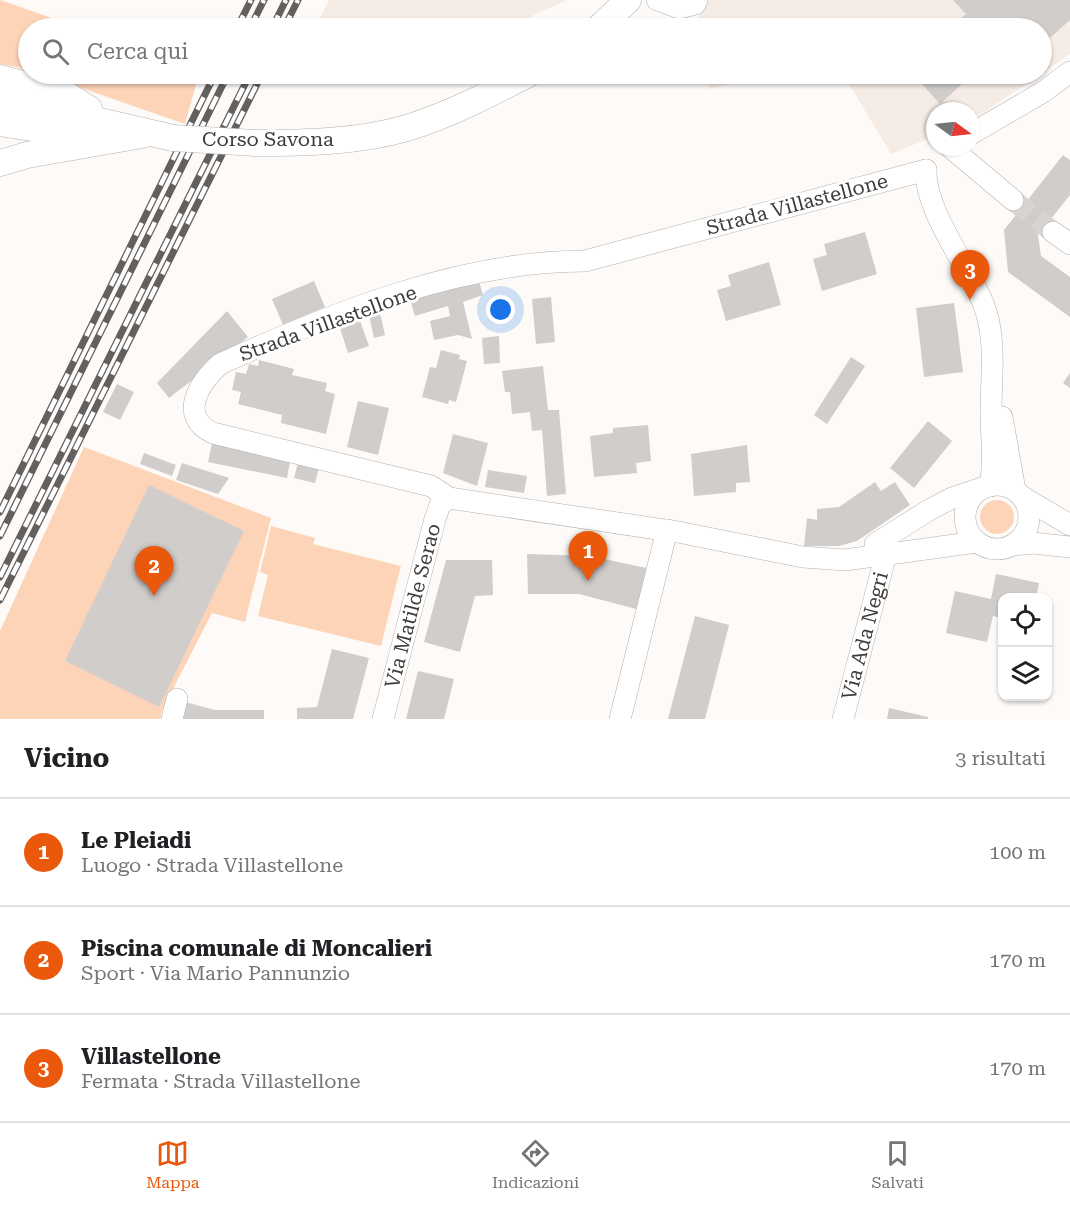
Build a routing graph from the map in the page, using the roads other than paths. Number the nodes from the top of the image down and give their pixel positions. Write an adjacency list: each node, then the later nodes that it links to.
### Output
1 (628, 0): 4 (main road)
2 (657, 0): 3 (street)
3 (697, 0)
4 (609, 18)
5 (1070, 72): 12 (street)
6 (0, 78): 7 (main road)
7 (18, 83)
8 (24, 84): 13 (main road)
9 (510, 84): 13 (main road, Corso Savona, bridge)
10 (0, 98): 13 (main road, Corso Savona)
11 (0, 123): 13 (main road, Corso Savona)
12 (980, 129)
13 (111, 132): 16 (main road)
14 (938, 156): 17 (street)
15 (960, 156): 18 (street)
16 (0, 163)
17 (926, 170): 19 (street); 22 (street, Strada Villastellone)
18 (1013, 200)
19 (993, 386): 20 (street); 21 (street)
20 (986, 487): 21 (street); 25 (street); 27 (street, Strada Villastellone)
21 (1018, 493): 23 (street); 26 (street)
22 (449, 498): 24 (street, Strada Villastellone); 29 (street, Via Matilde Serao)
23 (1070, 525)
24 (667, 530): 27 (street, Strada Villastellone); 30 (street)
25 (977, 542): 26 (street); 27 (street, Strada Villastellone)
26 (1013, 545): 28 (street)
27 (886, 546): 31 (street, Via Ada Negri)
28 (1070, 547)
29 (383, 719)
30 (620, 719)
31 (843, 719)

